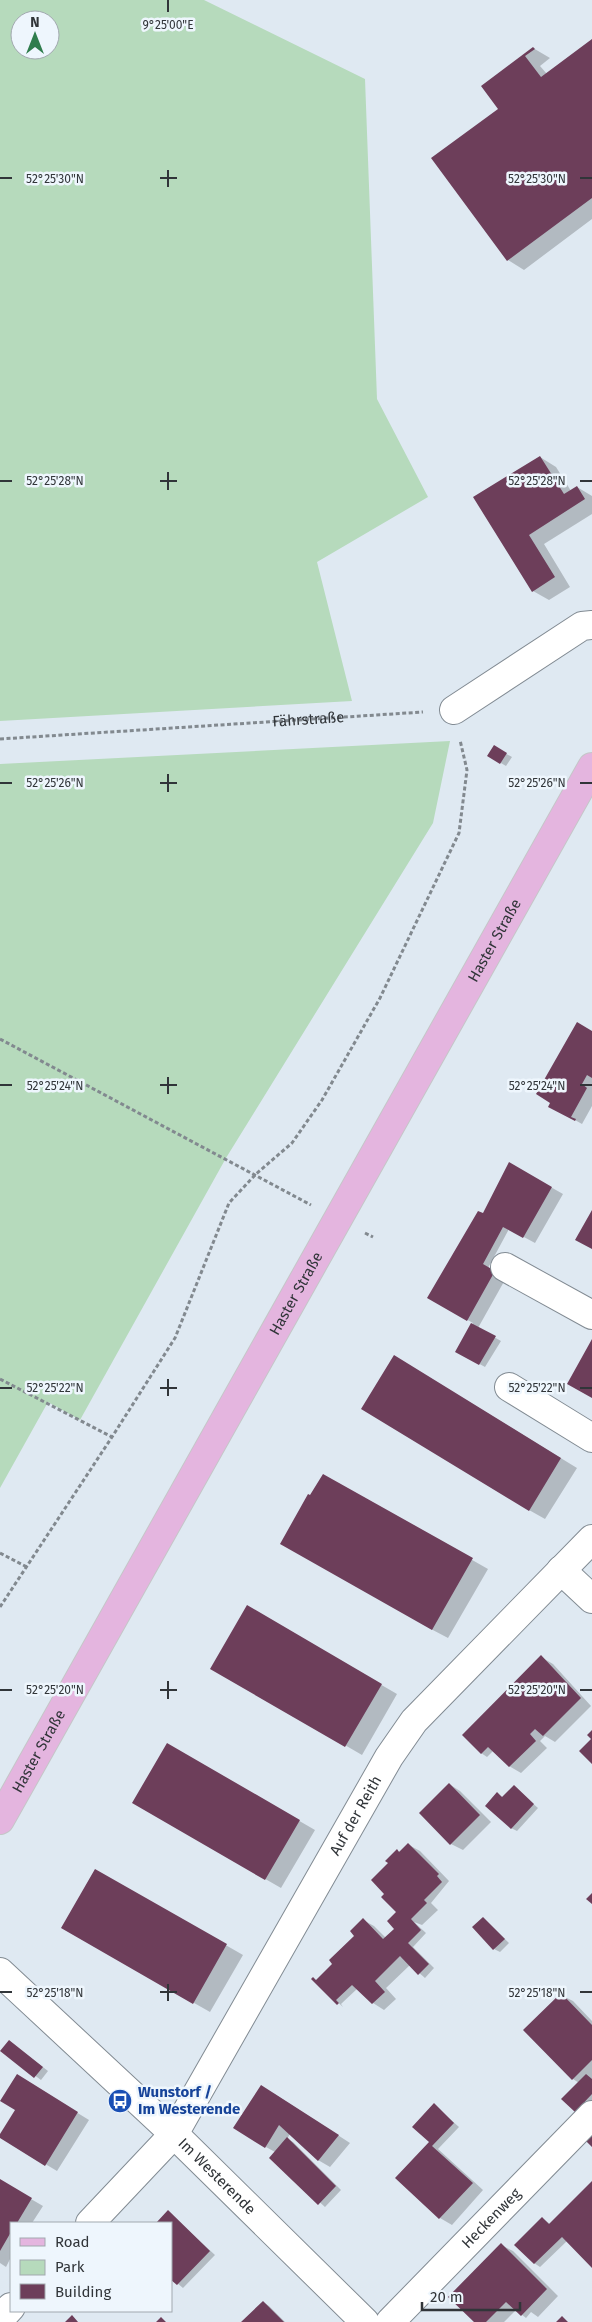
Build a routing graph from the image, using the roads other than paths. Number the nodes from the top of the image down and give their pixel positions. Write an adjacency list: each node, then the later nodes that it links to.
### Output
1 (592, 625): 2 (street)
2 (454, 710)
3 (592, 767): 11 (main road, Haster Straße)
4 (505, 1267): 5 (street)
5 (592, 1314)
6 (508, 1387): 7 (street)
7 (592, 1438)
8 (592, 1539): 9 (street, Auf der Reith)
9 (562, 1570): 10 (street); 14 (street, Auf der Reith)
10 (592, 1599)
11 (0, 1820)
12 (0, 1972): 14 (street, Im Westerende)
13 (592, 2115): 19 (street, Heckenweg)
14 (174, 2134): 15 (street, Auf der Reith); 18 (street, Im Westerende)
15 (91, 2222)
16 (10, 2308): 17 (street)
17 (0, 2319)
18 (365, 2322)
19 (390, 2322)

